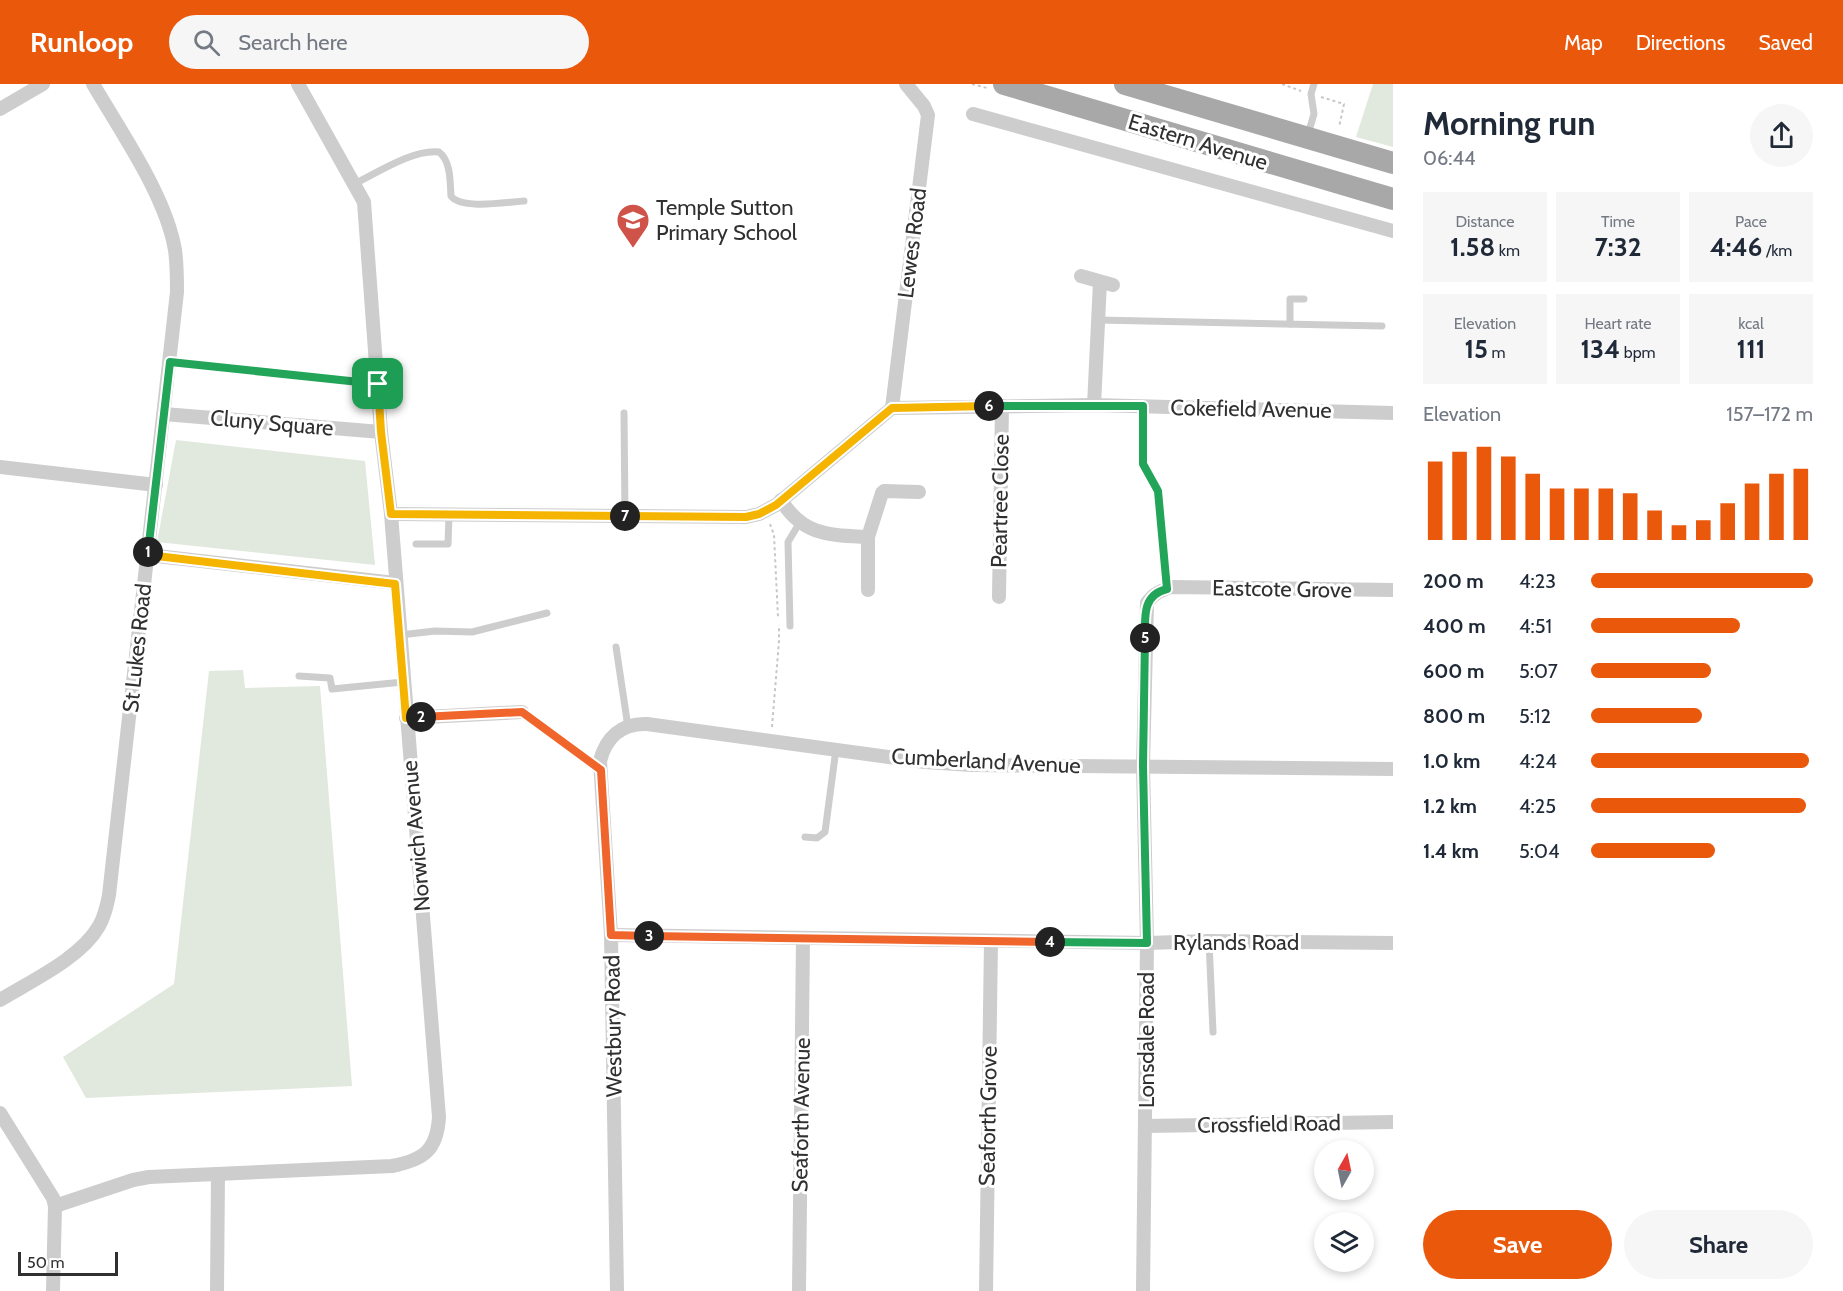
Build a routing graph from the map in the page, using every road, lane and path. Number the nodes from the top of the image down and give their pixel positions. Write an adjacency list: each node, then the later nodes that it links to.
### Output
1 (43, 84): 10 (street)
2 (93, 84): 24 (street, St Lukes Road)
3 (298, 84): 15 (street, Norwich Avenue)
4 (906, 84): 29 (street, Lewes Road)
5 (1004, 84): 16 (main road, Eastern Avenue)
6 (1125, 84): 13 (main road, Eastern Avenue)
7 (1282, 84): 9 (path)
8 (1314, 84): 9 (lane)
9 (1311, 94): 12 (path); 13 (lane)
10 (0, 109)
11 (973, 114): 18 (street)
12 (1338, 132)
13 (1307, 138): 14 (main road, Eastern Avenue)
14 (1393, 163)
15 (354, 184): 17 (lane); 25 (street, Norwich Avenue)
16 (1393, 199)
17 (524, 201)
18 (1393, 231)
19 (1081, 276): 21 (street)
20 (1304, 299): 22 (lane)
21 (1098, 320): 22 (lane); 26 (street)
22 (1290, 324): 23 (lane)
23 (1382, 326)
24 (170, 362): 25 (lane); 32 (street, St Lukes Road)
25 (378, 384): 33 (street, Norwich Avenue)
26 (1094, 405): 27 (street, Cokefield Avenue); 28 (street, Cokefield Avenue)
27 (1002, 406): 29 (street, Cokefield Avenue); 50 (street, Peartree Close)
28 (1143, 406): 31 (street, Cokefield Avenue); 47 (path)
29 (892, 408): 37 (street)
30 (624, 413): 41 (lane)
31 (1393, 413)
32 (164, 414): 33 (street, Cluny Square); 35 (street, St Lukes Road)
33 (381, 432): 39 (street, Norwich Avenue)
34 (0, 467): 35 (street)
35 (156, 485): 45 (street, St Lukes Road)
36 (919, 492): 43 (street)
37 (782, 500): 38 (street); 42 (street)
38 (766, 510): 41 (street); 60 (path)
39 (391, 514): 40 (street); 46 (street, Norwich Avenue)
40 (449, 515): 41 (street); 44 (lane)
41 (625, 516)
42 (800, 522): 43 (street); 52 (lane)
43 (868, 537): 48 (street)
44 (416, 544)
45 (148, 555): 46 (street); 72 (street, St Lukes Road)
46 (395, 584): 53 (street, Norwich Avenue)
47 (1169, 588): 49 (street, Eastcote Grove); 63 (street, Lonsdale Road)
48 (868, 590)
49 (1393, 590)
50 (999, 597)
51 (547, 613): 53 (lane)
52 (790, 626)
53 (399, 635): 56 (street, Norwich Avenue)
54 (616, 647): 59 (lane)
55 (299, 676): 56 (lane)
56 (403, 682): 58 (street, Norwich Avenue)
57 (522, 712): 58 (street); 62 (path)
58 (406, 718): 77 (street, Norwich Avenue)
59 (628, 727): 60 (street, Cumberland Avenue); 62 (street)
60 (771, 741): 61 (street, Cumberland Avenue)
61 (836, 749): 63 (street, Cumberland Avenue); 65 (lane)
62 (601, 765): 66 (street, Westbury Road)
63 (1143, 766): 64 (street, Cumberland Avenue); 70 (street, Lonsdale Road)
64 (1393, 769)
65 (805, 837)
66 (611, 935): 67 (street, Rylands Road); 81 (street, Westbury Road)
67 (803, 939): 68 (street, Rylands Road); 82 (street, Seaforth Avenue)
68 (991, 941): 70 (street, Rylands Road); 83 (street, Seaforth Grove)
69 (1209, 941): 70 (street, Rylands Road); 71 (street, Rylands Road); 73 (lane)
70 (1147, 943): 76 (street, Lonsdale Road)
71 (1393, 943)
72 (0, 1000)
73 (1213, 1032)
74 (0, 1113): 78 (street)
75 (1393, 1122): 76 (street, Crossfield Road)
76 (1145, 1126): 84 (street, Lonsdale Road)
77 (218, 1173): 78 (street, Norwich Avenue); 80 (street)
78 (55, 1206): 79 (street)
79 (53, 1291)
80 (217, 1291)
81 (617, 1291)
82 (799, 1291)
83 (986, 1291)
84 (1143, 1291)

